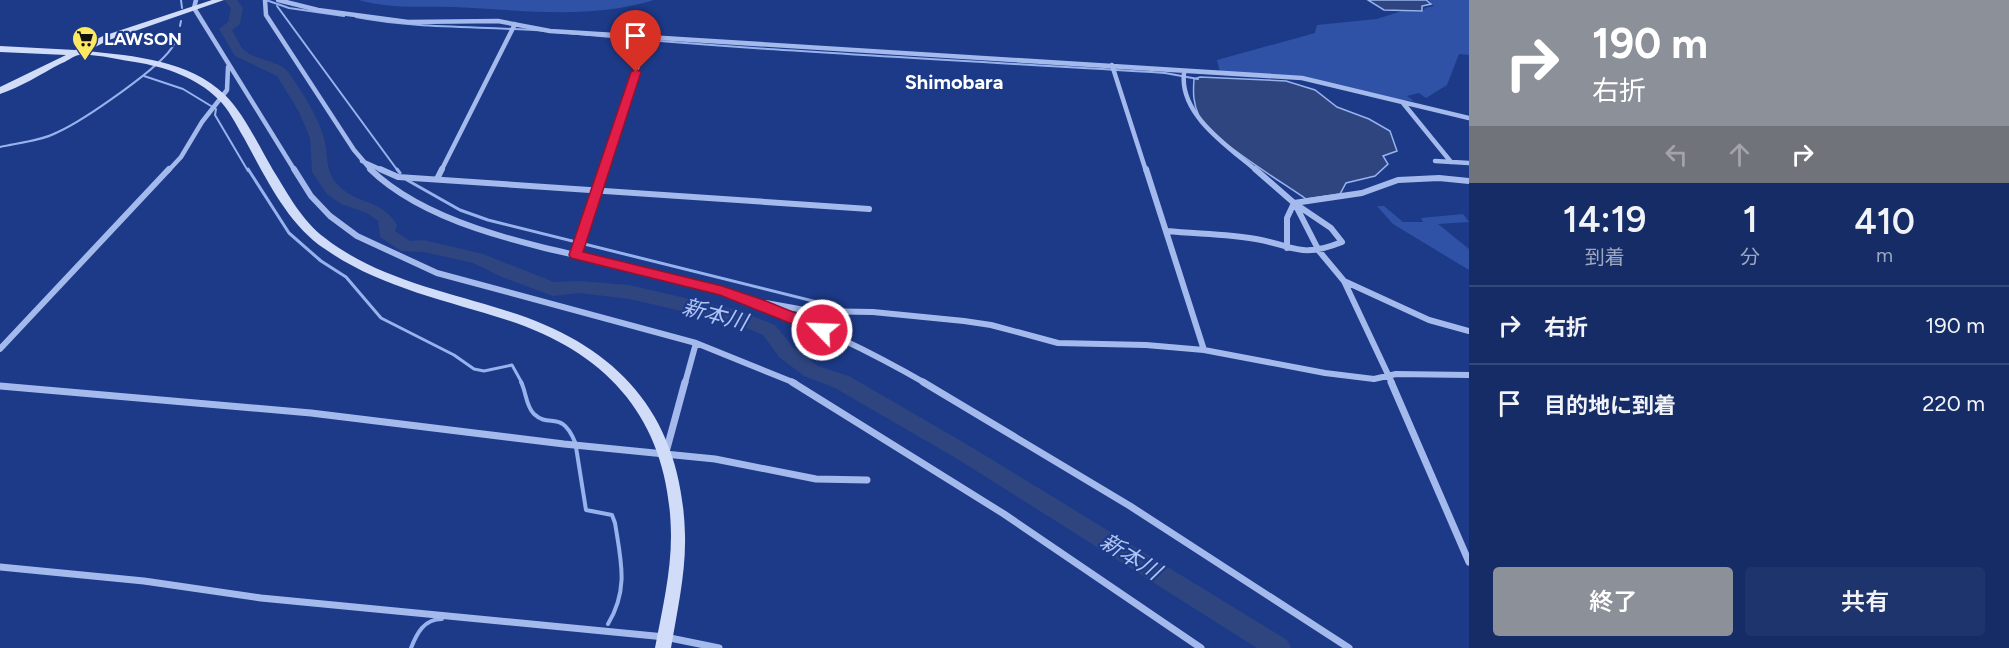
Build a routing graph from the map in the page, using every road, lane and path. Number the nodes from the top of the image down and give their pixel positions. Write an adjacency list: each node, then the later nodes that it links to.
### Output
1 (220, 0): 4 (street)
2 (265, 0): 16 (street)
3 (278, 0): 5 (street)
4 (197, 5): 8 (street); 9 (street)
5 (515, 24): 6 (street); 20 (street)
6 (647, 38): 10 (street); 22 (street)
7 (0, 49): 8 (street)
8 (75, 53): 12 (street); 13 (street)
9 (228, 65): 13 (street); 32 (street)
10 (1112, 65): 11 (street); 25 (street)
11 (1184, 73): 14 (street); 23 (street)
12 (0, 91)
13 (222, 97): 33 (street); 38 (street)
14 (1403, 103): 15 (street); 18 (street)
15 (1469, 118)
16 (362, 160): 20 (street); 28 (street)
17 (1435, 161): 18 (street)
18 (1451, 162): 19 (street)
19 (1469, 163)
20 (437, 179): 22 (street)
21 (1469, 181): 23 (street)
22 (598, 191): 24 (street); 28 (street)
23 (1294, 202): 26 (street); 27 (street); 27 (street)
24 (869, 209)
25 (1167, 231): 26 (street); 34 (street)
26 (1287, 248): 27 (street)
27 (1319, 251): 29 (street)
28 (575, 255): 30 (street)
29 (1344, 281): 31 (street); 36 (street)
30 (761, 304): 34 (street); 45 (street)
31 (1469, 331)
32 (696, 343): 38 (street); 44 (street)
33 (0, 349)
34 (1204, 350): 36 (street)
35 (1469, 375): 36 (street)
36 (1389, 377): 40 (street)
37 (0, 386): 38 (street)
38 (666, 454): 39 (street); 42 (street)
39 (867, 480)
40 (1469, 562)
41 (0, 567): 42 (street)
42 (664, 642): 43 (street)
43 (718, 648)
44 (1201, 648)
45 (1349, 648)

